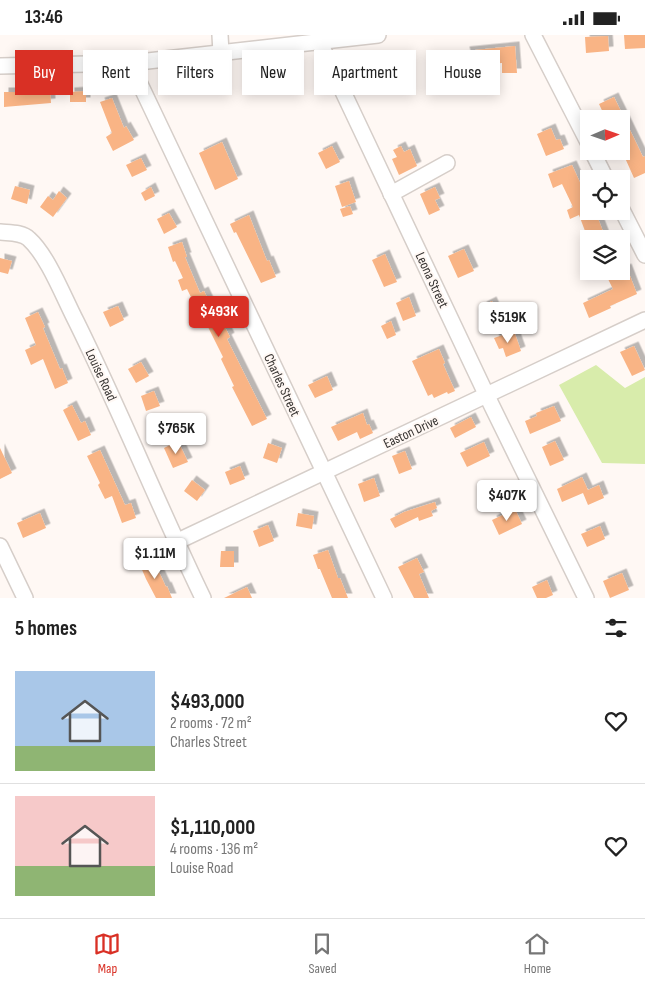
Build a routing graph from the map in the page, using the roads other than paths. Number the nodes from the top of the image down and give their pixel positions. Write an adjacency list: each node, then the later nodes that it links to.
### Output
1 (220, 35): 6 (street)
2 (378, 35): 5 (street)
3 (534, 35): 11 (street)
4 (276, 41): 5 (street); 7 (street)
5 (319, 41): 13 (street, Leona Street)
6 (221, 50)
7 (232, 51)
8 (83, 64): 9 (street)
9 (0, 65)
10 (145, 95): 19 (street, Charles Street)
11 (580, 126)
12 (447, 163): 13 (street)
13 (391, 194): 18 (street, Leona Street)
14 (627, 220): 16 (street)
15 (0, 232): 20 (street, Louise Road)
16 (645, 255)
17 (645, 319): 18 (street, Easton Drive)
18 (486, 396): 19 (street, Easton Drive); 25 (street, Leona Street)
19 (324, 473): 20 (street, Easton Drive); 24 (street, Charles Street)
20 (176, 543): 23 (street, Louise Road)
21 (0, 546): 22 (street)
22 (25, 598)
23 (203, 598)
24 (384, 598)
25 (586, 598)

